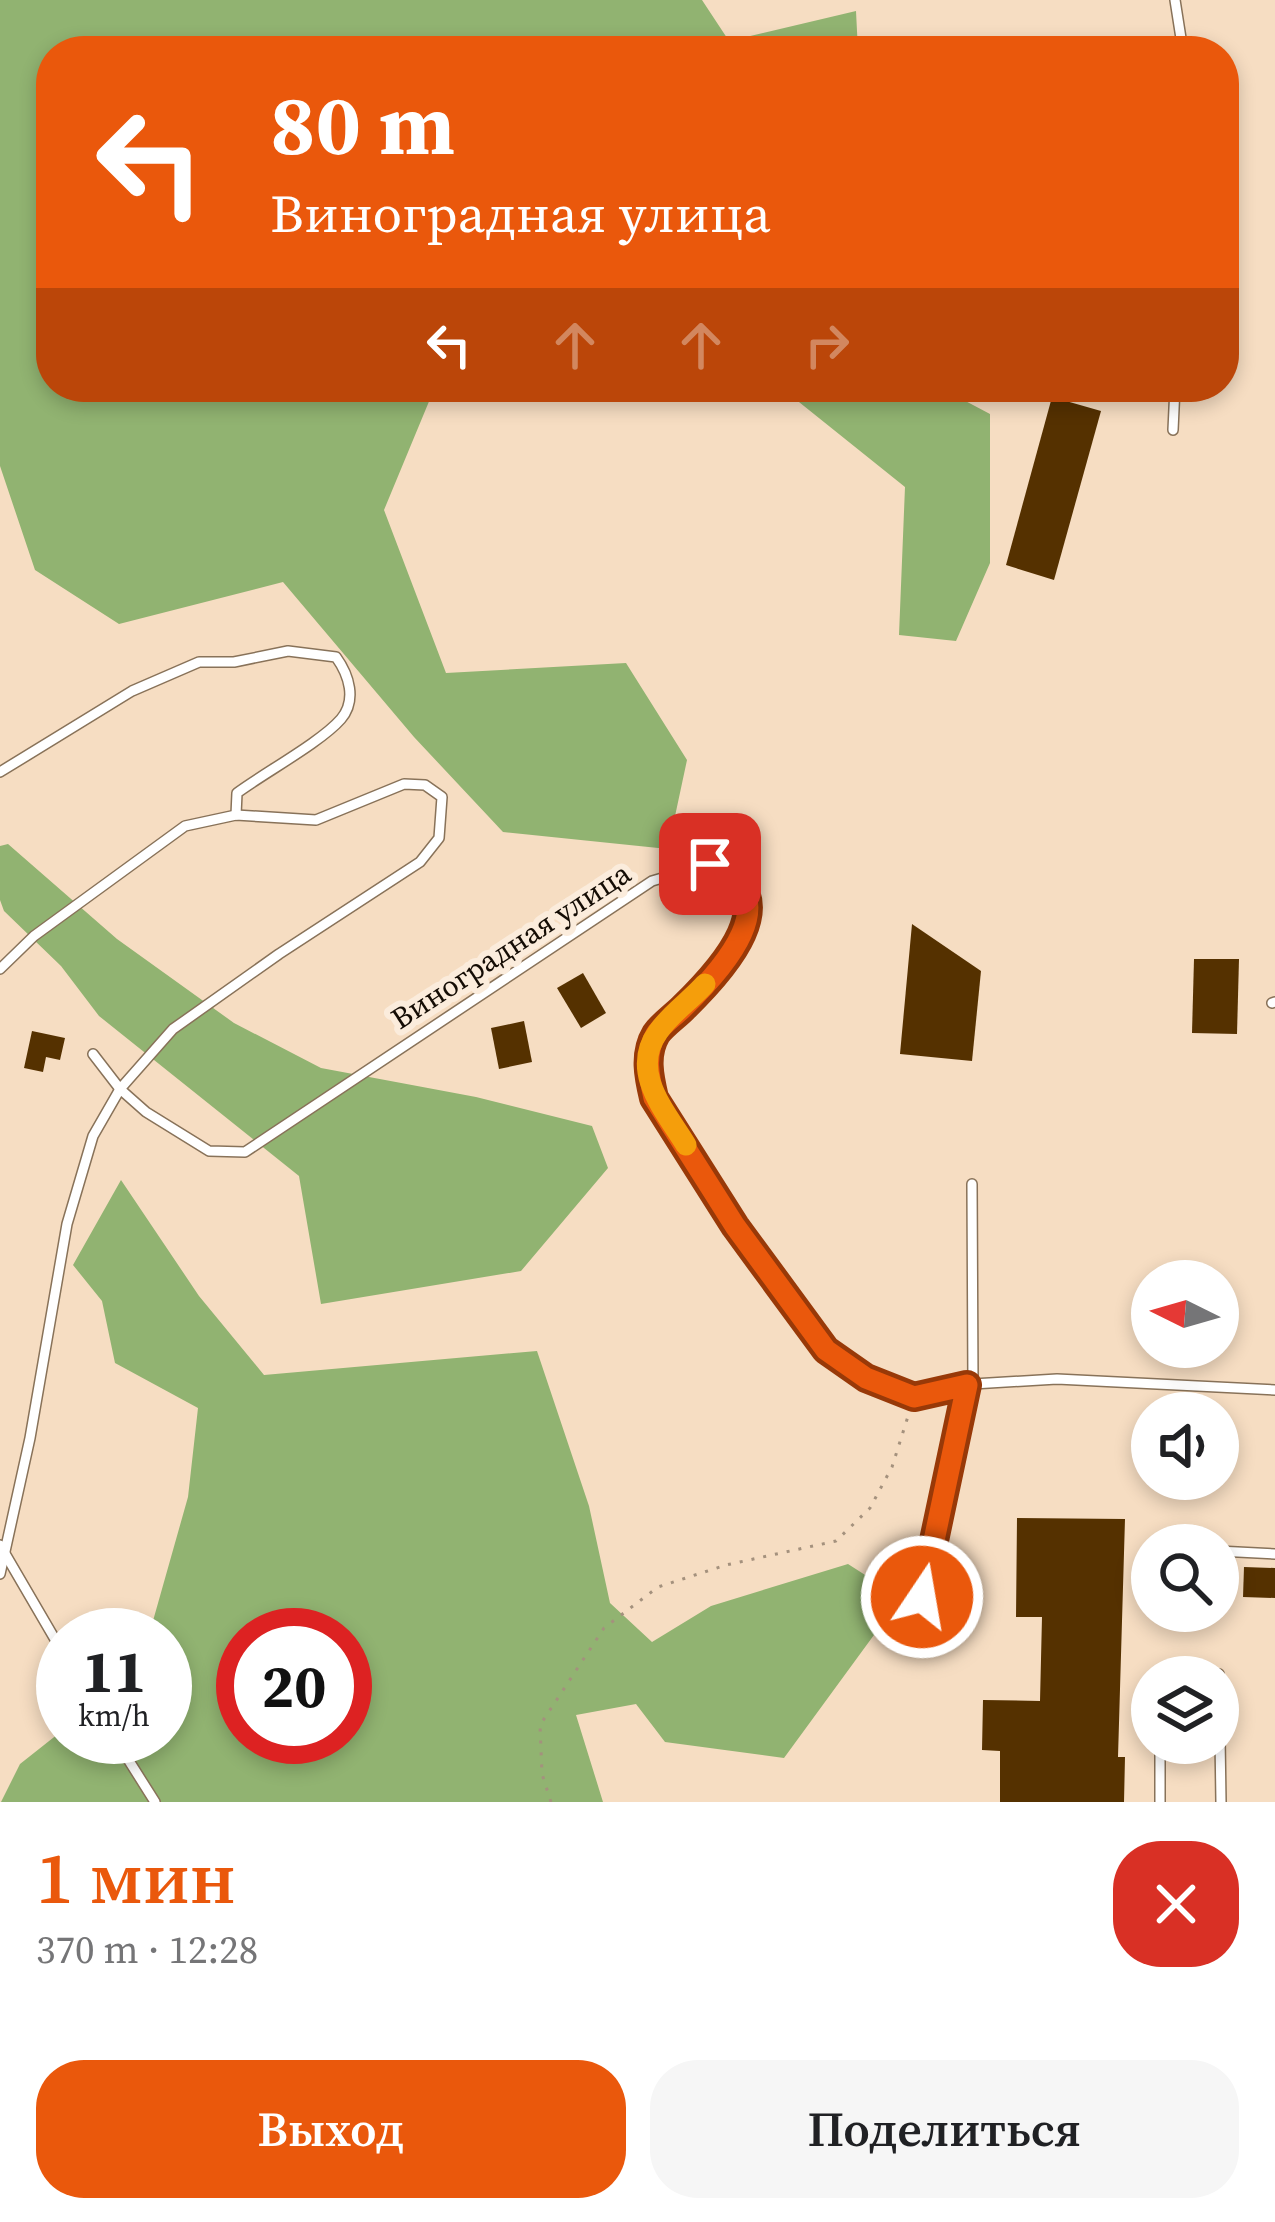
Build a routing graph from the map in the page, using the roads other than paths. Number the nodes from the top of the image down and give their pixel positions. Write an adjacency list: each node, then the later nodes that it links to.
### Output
1 (1175, 0): 2 (lane)
2 (1181, 36)
3 (1174, 402): 4 (lane)
4 (1173, 430)
5 (0, 772): 6 (lane)
6 (236, 815): 7 (lane); 9 (lane)
7 (0, 969)
8 (93, 1054): 9 (lane, Виноградная улица)
9 (120, 1089): 11 (lane, Виноградная улица); 13 (lane)
10 (972, 1184): 11 (lane)
11 (970, 1384): 12 (lane); 17 (lane)
12 (1275, 1390)
13 (3, 1549): 16 (lane); 18 (lane)
14 (1239, 1552): 15 (lane)
15 (1275, 1554)
16 (0, 1574)
17 (922, 1597)
18 (37, 1608)
19 (131, 1764): 22 (lane)
20 (1160, 1764): 23 (lane)
21 (1220, 1764): 24 (lane)
22 (155, 1802)
23 (1160, 1802)
24 (1220, 1802)

